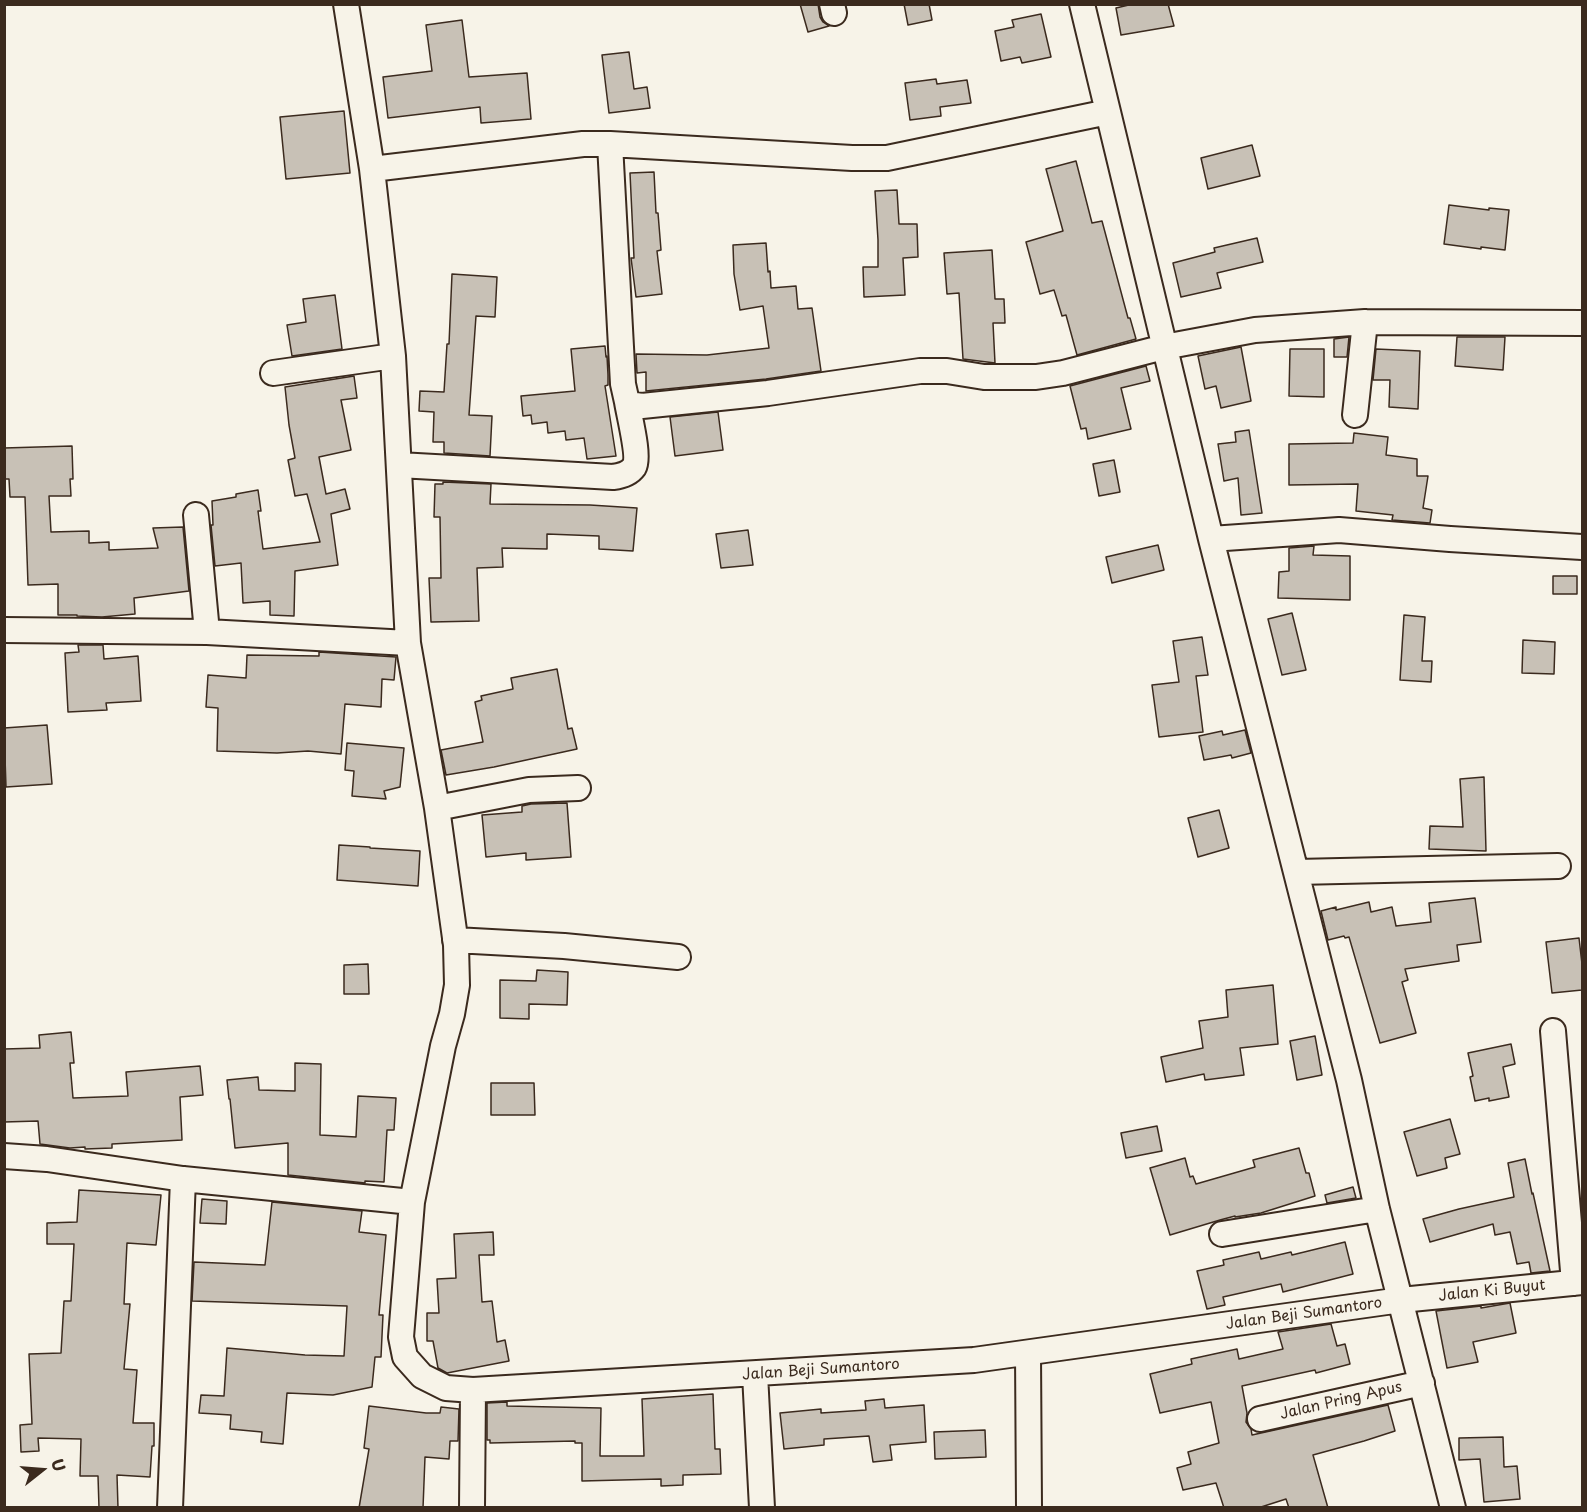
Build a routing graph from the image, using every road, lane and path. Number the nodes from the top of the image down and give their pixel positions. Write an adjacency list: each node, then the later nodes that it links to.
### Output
1 (346, 4): 5 (street, Jalan Beji Sumantoro)
2 (1082, 4): 3 (street)
3 (1108, 112): 4 (street); 8 (street)
4 (610, 144): 5 (street); 11 (street)
5 (372, 169): 9 (street, Jalan Beji Sumantoro)
6 (1365, 322): 7 (street); 8 (street); 12 (street)
7 (1582, 323)
8 (1164, 347): 11 (street); 15 (street)
9 (393, 356): 10 (street); 13 (street, Jalan Beji Sumantoro)
10 (273, 373)
11 (627, 402): 13 (street)
12 (1355, 415)
13 (399, 465): 19 (street, Jalan Beji Sumantoro)
14 (196, 515): 18 (street)
15 (1211, 538): 16 (street); 23 (street)
16 (1582, 547)
17 (4, 630): 18 (street)
18 (207, 632): 19 (street)
19 (408, 643): 21 (street, Jalan Beji Sumantoro)
20 (578, 788): 21 (street)
21 (437, 808): 24 (street, Jalan Beji Sumantoro)
22 (1558, 866): 23 (street)
23 (1297, 872): 30 (street)
24 (455, 940): 25 (street); 29 (street, Jalan Beji Sumantoro)
25 (678, 957)
26 (1552, 1031): 32 (street)
27 (4, 1156): 28 (street)
28 (183, 1179): 29 (street); 39 (street)
29 (412, 1202): 37 (street, Jalan Beji Sumantoro)
30 (1377, 1209): 31 (street); 33 (street)
31 (1222, 1234)
32 (1578, 1282): 33 (street, Jalan Ki Buyut)
33 (1401, 1300): 34 (street, Jalan Beji Sumantoro); 36 (street)
34 (1028, 1353): 35 (street, Jalan Beji Sumantoro); 42 (street)
35 (755, 1374): 37 (street, Jalan Beji Sumantoro); 41 (street)
36 (1422, 1383): 38 (street, Jalan Pring Apus); 43 (street)
37 (473, 1390): 40 (street)
38 (1260, 1419)
39 (170, 1508)
40 (472, 1508)
41 (762, 1508)
42 (1029, 1508)
43 (1453, 1508)

